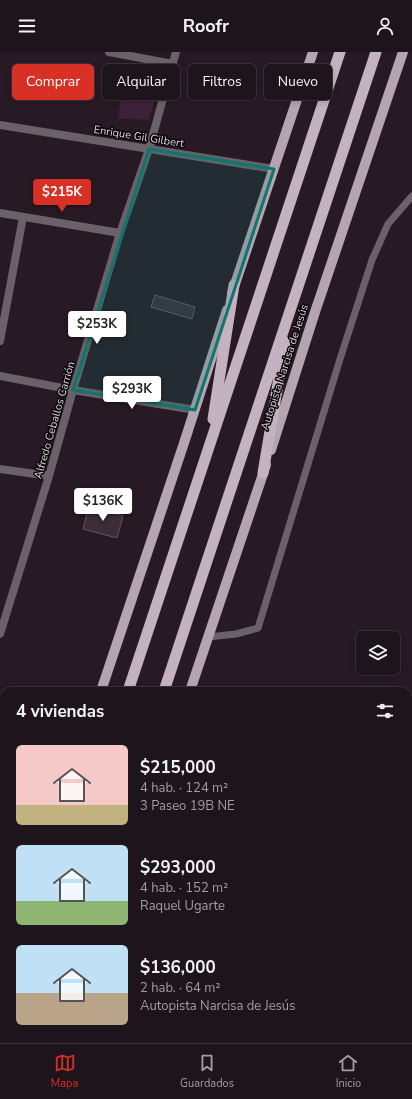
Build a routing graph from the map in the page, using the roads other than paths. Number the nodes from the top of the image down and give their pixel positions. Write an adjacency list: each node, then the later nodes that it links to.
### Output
1 (109, 52): 7 (street)
2 (176, 52): 7 (street, Alfredo Ceballos Carrión)
3 (313, 52): 11 (main road)
4 (340, 52): 22 (highway)
5 (376, 52): 17 (highway, Autopista Narcisa de Jesús)
6 (403, 52): 24 (main road, Autopista Narcisa de Jesús)
7 (173, 64)
8 (163, 100): 10 (street, Alfredo Ceballos Carrión)
9 (0, 125): 10 (street, Enrique Gil Gilbert)
10 (149, 149): 11 (street, Enrique Gil Gilbert); 15 (street, Alfredo Ceballos Carrión)
11 (274, 169): 16 (main road)
12 (412, 196): 27 (lane)
13 (0, 213): 14 (street)
14 (23, 217): 15 (street); 18 (street)
15 (120, 233): 20 (street, Alfredo Ceballos Carrión)
16 (234, 285): 21 (main road); 22 (highway)
17 (291, 304): 24 (highway); 30 (highway, Autopista Narcisa de Jesús)
18 (0, 341)
19 (0, 376): 20 (street)
20 (73, 390): 21 (street); 25 (street, Alfredo Ceballos Carrión)
21 (194, 410): 28 (main road)
22 (207, 454): 29 (highway)
23 (0, 469): 25 (street)
24 (263, 473): 27 (main road, Autopista Narcisa de Jesús)
25 (49, 476): 26 (street, Alfredo Ceballos Carrión)
26 (0, 634)
27 (208, 637): 31 (main road, Autopista Narcisa de Jesús)
28 (102, 687)
29 (129, 687)
30 (165, 687)
31 (191, 687)

